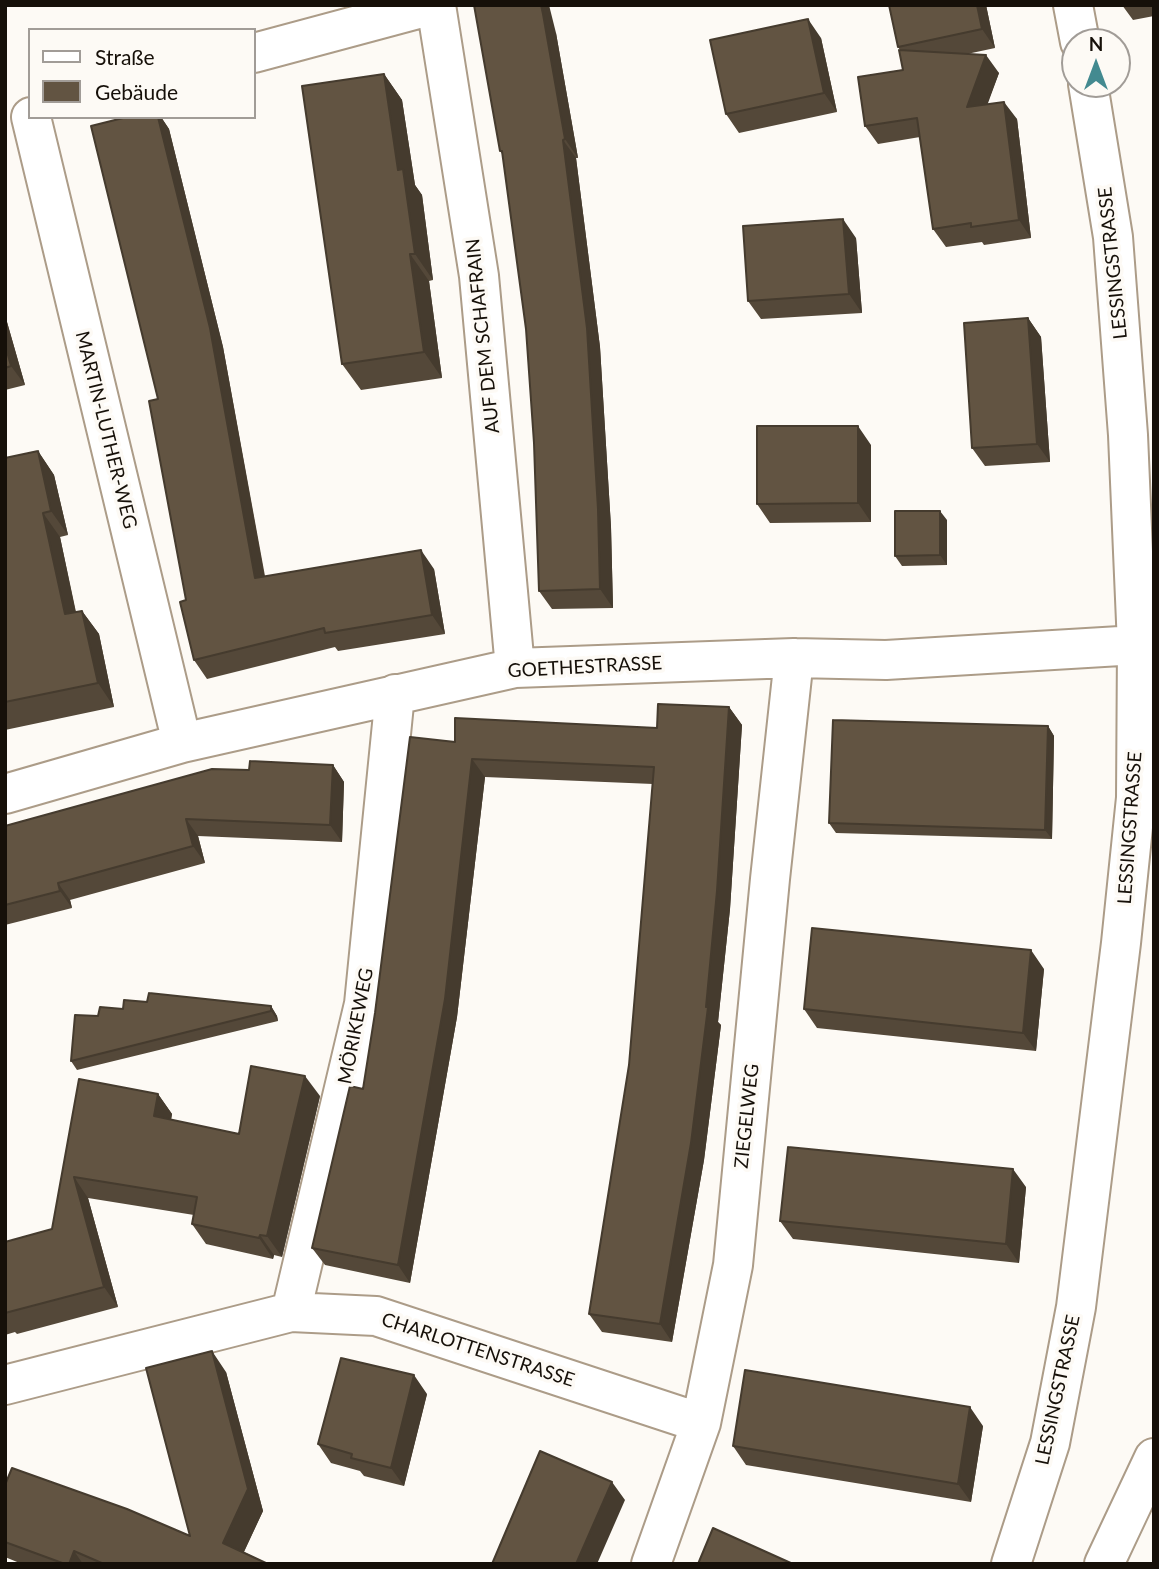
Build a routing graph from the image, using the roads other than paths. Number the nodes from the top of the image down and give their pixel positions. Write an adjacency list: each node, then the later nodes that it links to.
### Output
1 (435, 5): 4 (street); 11 (street, AUF DEM SCHAFRAIN)
2 (1073, 5): 3 (street)
3 (1077, 28)
4 (256, 52)
5 (1090, 98): 9 (street, LESSINGSTRASSE)
6 (28, 113): 7 (street, MARTIN-LUTHER-WEG)
7 (5, 118)
8 (31, 119): 13 (street, MARTIN-LUTHER-WEG)
9 (1137, 645): 10 (street, GOETHESTRASSE); 20 (street, LESSINGSTRASSE)
10 (794, 658): 11 (street, GOETHESTRASSE); 17 (street, ZIEGELWEG)
11 (515, 668): 12 (street, GOETHESTRASSE)
12 (395, 694): 13 (street, GOETHESTRASSE); 15 (street, MÖRIKEWEG)
13 (182, 743): 14 (street, GOETHESTRASSE)
14 (5, 794)
15 (291, 1312): 16 (street, CHARLOTTENSTRASSE); 17 (street, CHARLOTTENSTRASSE)
16 (5, 1385)
17 (701, 1423): 19 (street, ZIEGELWEG)
18 (1154, 1458): 21 (street)
19 (651, 1564)
20 (1011, 1564)
21 (1104, 1564)

